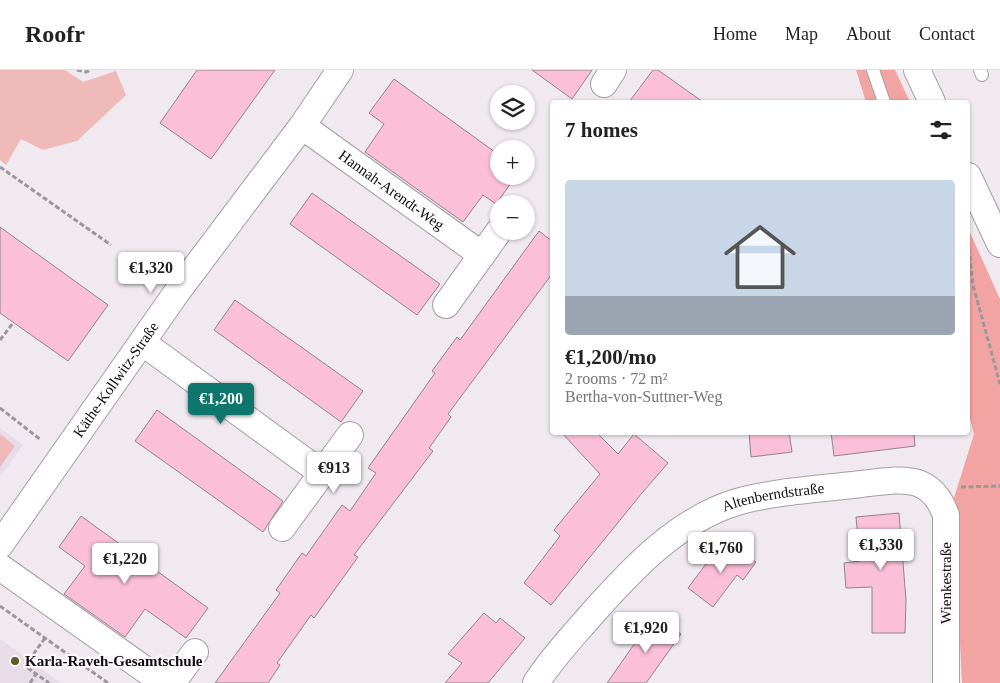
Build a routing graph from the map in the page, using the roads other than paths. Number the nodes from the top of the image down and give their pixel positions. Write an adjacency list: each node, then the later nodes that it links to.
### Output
1 (340, 70): 6 (street, Käthe-Kollwitz-Straße)
2 (873, 70): 4 (lane)
3 (917, 70): 5 (street)
4 (883, 100)
5 (931, 100)
6 (302, 126): 10 (street, Hannah-Arendt-Weg); 12 (street, Käthe-Kollwitz-Straße)
7 (970, 180): 9 (street)
8 (493, 240): 10 (street)
9 (1000, 244)
10 (482, 255): 11 (street)
11 (446, 305)
12 (143, 343): 14 (street); 17 (street, Käthe-Kollwitz-Straße)
13 (350, 435): 14 (street)
14 (323, 474): 16 (street)
15 (930, 489): 22 (street, Altenberndstraße); 23 (street, Wienkestraße)
16 (282, 528)
17 (0, 545)
18 (0, 568): 20 (street)
19 (195, 652): 21 (street)
20 (164, 683)
21 (172, 683)
22 (536, 683)
23 (946, 683)

